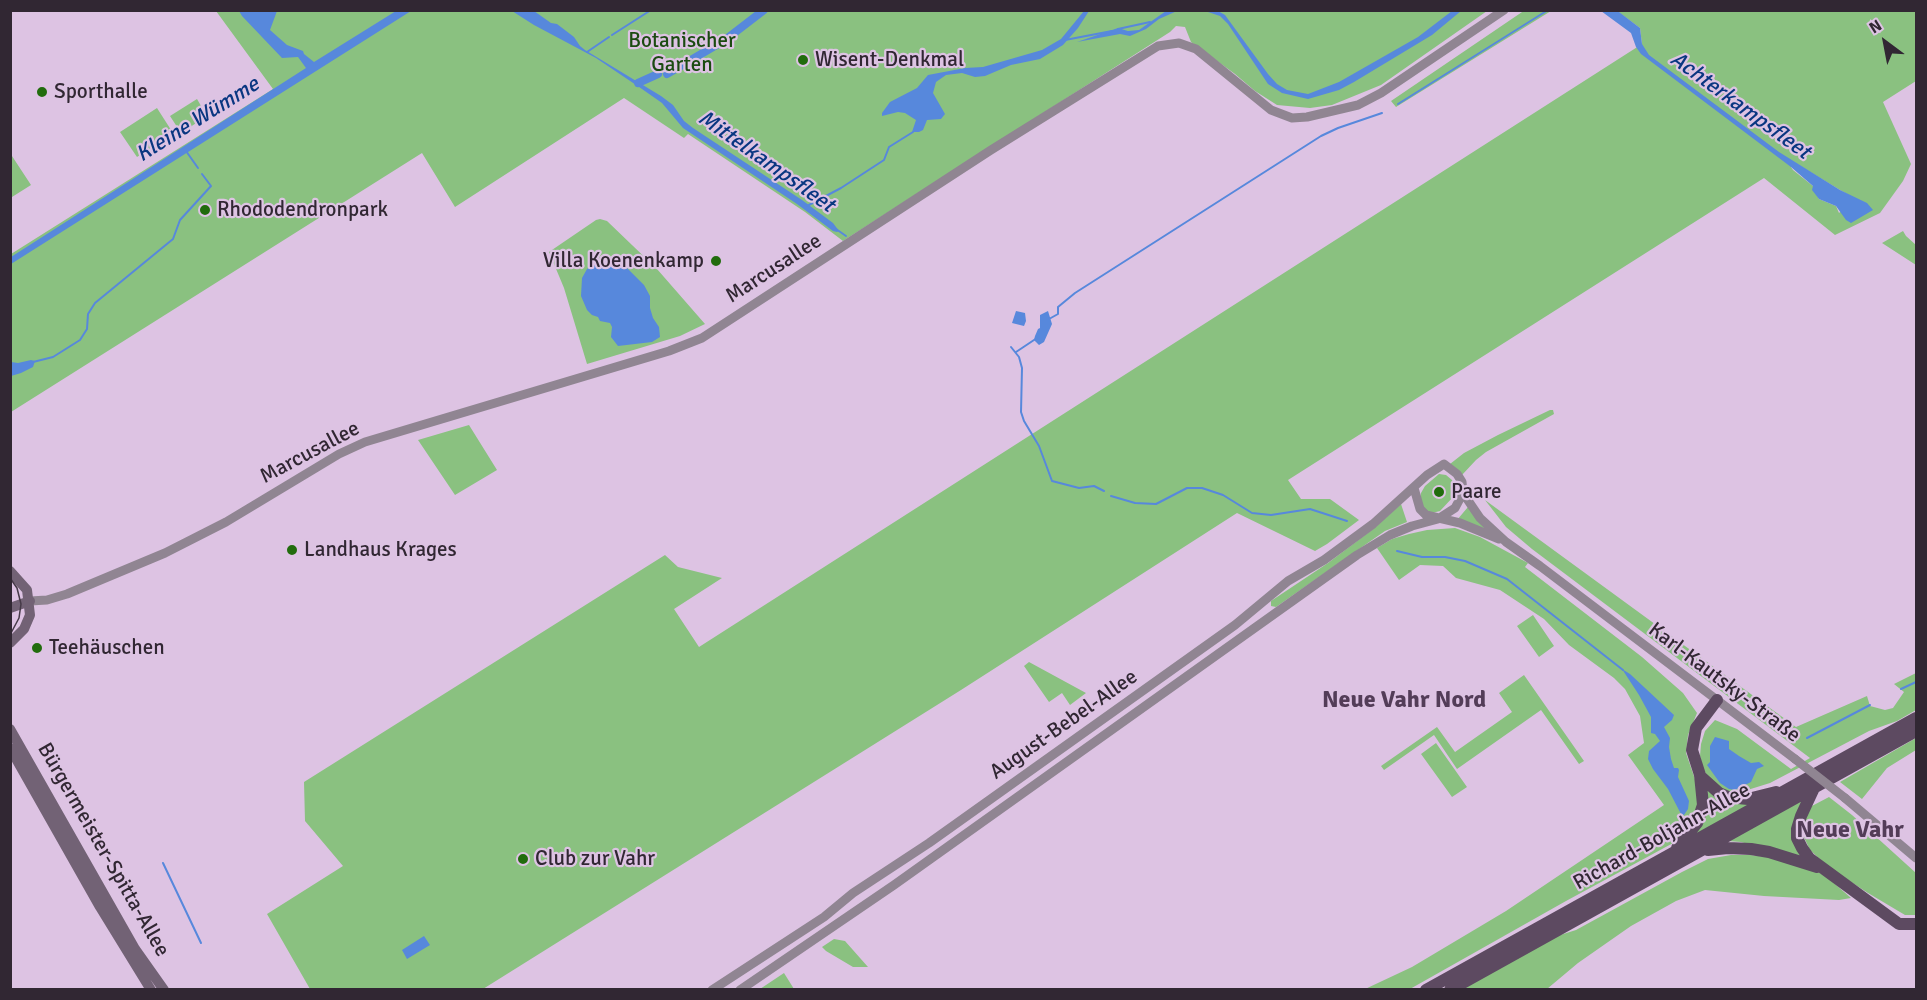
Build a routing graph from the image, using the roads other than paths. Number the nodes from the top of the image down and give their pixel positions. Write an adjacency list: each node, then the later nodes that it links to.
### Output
1 (1504, 10): 8 (street, Marcusallee)
2 (1427, 475): 3 (street, August-Bebel-Allee); 4 (street, Karl-Kautsky-Straße)
3 (1414, 488): 5 (street, Karl-Kautsky-Straße); 26 (street, August-Bebel-Allee)
4 (1463, 493): 5 (street, August-Bebel-Allee); 6 (street, Karl-Kautsky-Straße)
5 (1438, 519): 6 (street, Karl-Kautsky-Straße); 27 (street, August-Bebel-Allee)
6 (1506, 542): 11 (street, Karl-Kautsky-Straße)
7 (10, 571): 8 (main road)
8 (30, 601): 9 (main road, Marcusallee); 10 (main road)
9 (10, 608)
10 (10, 643)
11 (1717, 700): 16 (main road); 21 (street, Karl-Kautsky-Straße, bridge)
12 (1917, 718): 18 (main road, Richard-Boljahn-Allee)
13 (10, 729): 25 (main road, Bürgermeister-Spitta-Allee)
14 (1917, 731): 17 (main road, Richard-Boljahn-Allee)
15 (10, 748): 24 (main road, Bürgermeister-Spitta-Allee)
16 (1700, 775): 18 (main road); 20 (main road)
17 (1814, 788): 19 (main road, Richard-Boljahn-Allee); 22 (main road)
18 (1786, 790): 20 (main road, Richard-Boljahn-Allee)
19 (1701, 851): 22 (main road); 29 (main road, Richard-Boljahn-Allee)
20 (1673, 853): 28 (main road, Richard-Boljahn-Allee)
21 (1917, 858)
22 (1827, 871): 23 (main road)
23 (1917, 924)
24 (151, 990)
25 (164, 990)
26 (712, 990)
27 (740, 990)
28 (1426, 990)
29 (1450, 990)

